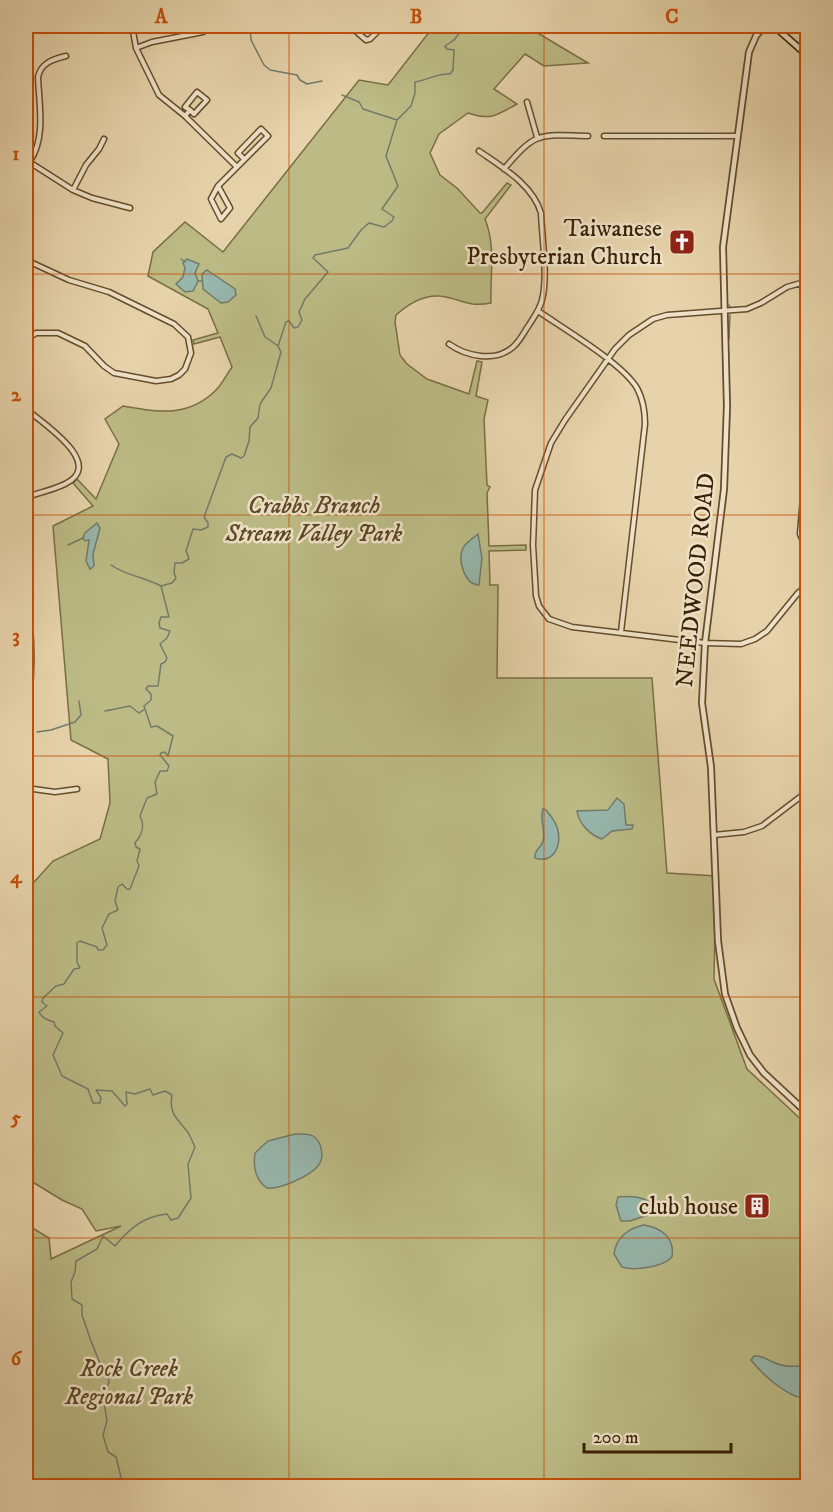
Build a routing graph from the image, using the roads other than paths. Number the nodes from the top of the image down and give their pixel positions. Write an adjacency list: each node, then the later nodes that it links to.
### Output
1 (132, 26): 7 (street)
2 (203, 26): 7 (street)
3 (350, 26): 4 (street)
4 (383, 26)
5 (764, 26): 15 (street, NEEDWOOD ROAD)
6 (774, 26): 9 (main road)
7 (136, 48): 12 (street)
8 (66, 56): 20 (street)
9 (807, 56)
10 (527, 102): 16 (street)
11 (190, 110): 11 (street); 12 (street)
12 (185, 116): 21 (street)
13 (588, 136): 16 (street)
14 (604, 136): 15 (street)
15 (737, 136): 31 (street, NEEDWOOD ROAD)
16 (537, 137): 22 (street)
17 (104, 139): 24 (street)
18 (479, 151): 22 (street)
19 (244, 159): 19 (street); 21 (street)
20 (28, 160): 24 (street)
21 (237, 167): 23 (street)
22 (504, 169): 30 (street)
23 (218, 186): 23 (street)
24 (73, 190): 25 (street)
25 (130, 208)
26 (26, 260): 32 (street)
27 (807, 281): 28 (street)
28 (801, 283): 29 (street); 31 (street)
29 (807, 308)
30 (538, 311): 33 (street); 34 (street)
31 (724, 311): 34 (street); 43 (street, NEEDWOOD ROAD)
32 (26, 340)
33 (449, 344)
34 (608, 360): 42 (street); 42 (street)
35 (26, 409): 37 (street)
36 (807, 436): 38 (street)
37 (26, 497)
38 (807, 554)
39 (807, 585): 43 (street)
40 (26, 602): 41 (street)
41 (26, 608): 44 (street)
42 (621, 632): 43 (street)
43 (705, 643): 49 (street, NEEDWOOD ROAD)
44 (27, 704): 45 (street)
45 (26, 721)
46 (26, 788): 47 (street)
47 (77, 789)
48 (807, 791): 49 (street)
49 (714, 835): 50 (street, NEEDWOOD ROAD)
50 (807, 1114)

